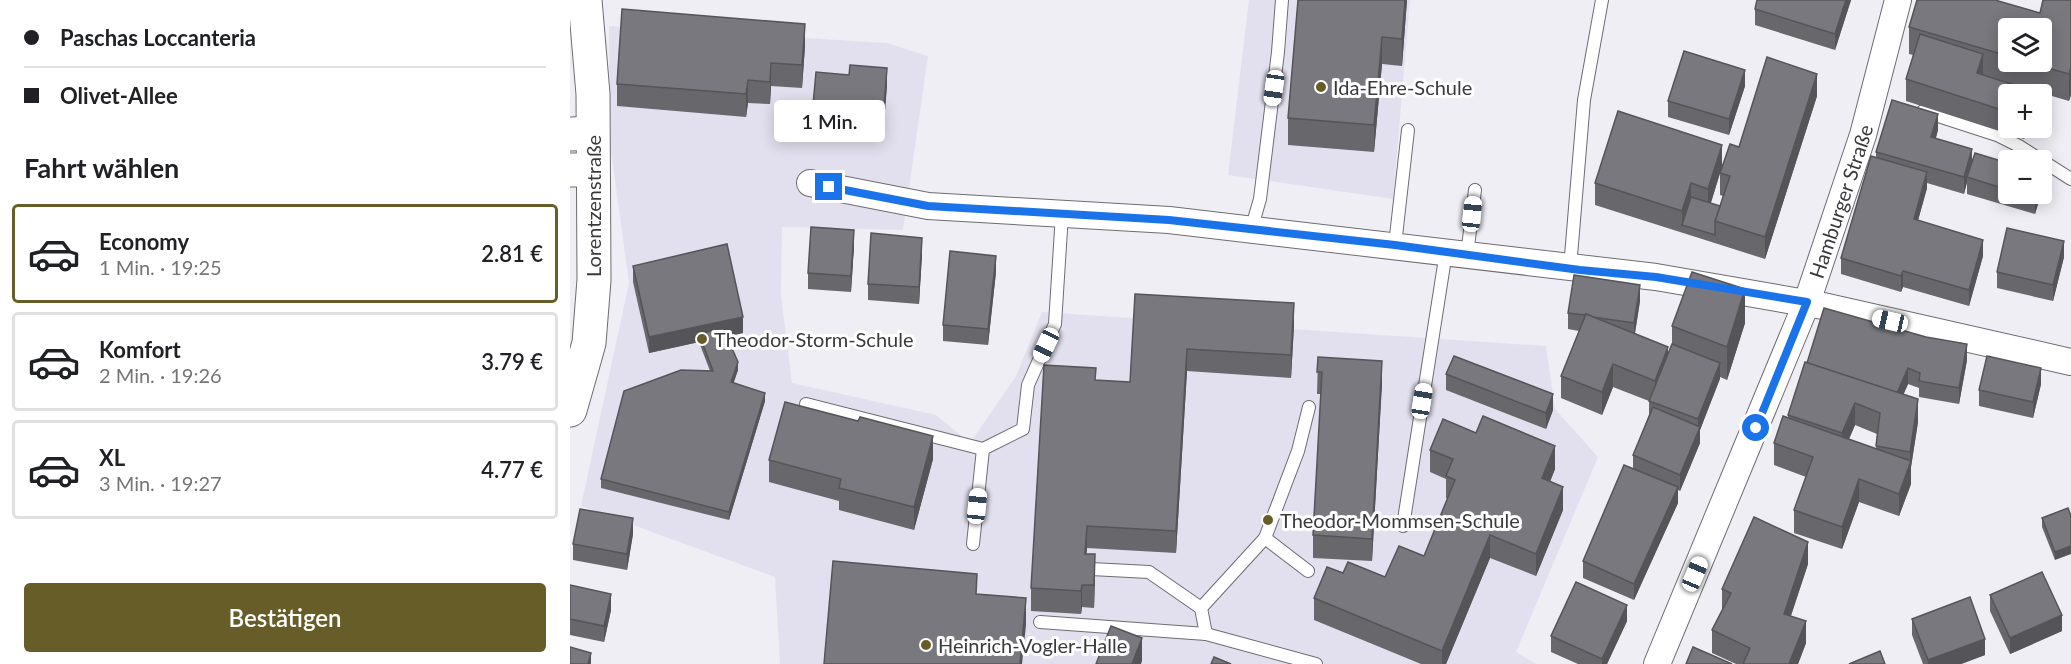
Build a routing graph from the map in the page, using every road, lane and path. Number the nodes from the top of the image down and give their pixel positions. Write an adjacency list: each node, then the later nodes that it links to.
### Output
1 (585, 0): 7 (main road, Lorentzenstraße)
2 (1282, 0): 13 (lane)
3 (1602, 0): 16 (lane)
4 (1898, 0): 17 (street, Hamburger Straße)
5 (1914, 108): 9 (lane)
6 (1408, 130): 14 (lane)
7 (581, 134): 8 (main road, Lorentzenstraße)
8 (581, 170): 21 (main road, Lorentzenstraße)
9 (2071, 179)
10 (810, 183): 12 (street)
11 (1475, 190): 15 (lane)
12 (1062, 214): 13 (street); 22 (lane)
13 (1251, 230): 14 (street)
14 (1395, 245): 15 (street)
15 (1457, 253): 16 (street); 23 (lane)
16 (1570, 268): 17 (street)
17 (1807, 302): 18 (street); 32 (street, Hamburger Straße)
18 (2071, 362)
19 (806, 404): 22 (lane)
20 (1309, 407): 24 (lane)
21 (570, 410)
22 (983, 449): 25 (lane)
23 (1403, 526)
24 (1265, 538): 27 (lane); 28 (lane)
25 (973, 544)
26 (1091, 569): 28 (lane)
27 (1308, 571)
28 (1201, 608): 30 (lane)
29 (1040, 622): 30 (lane)
30 (1206, 634): 31 (lane)
31 (1316, 664)
32 (1657, 664)

